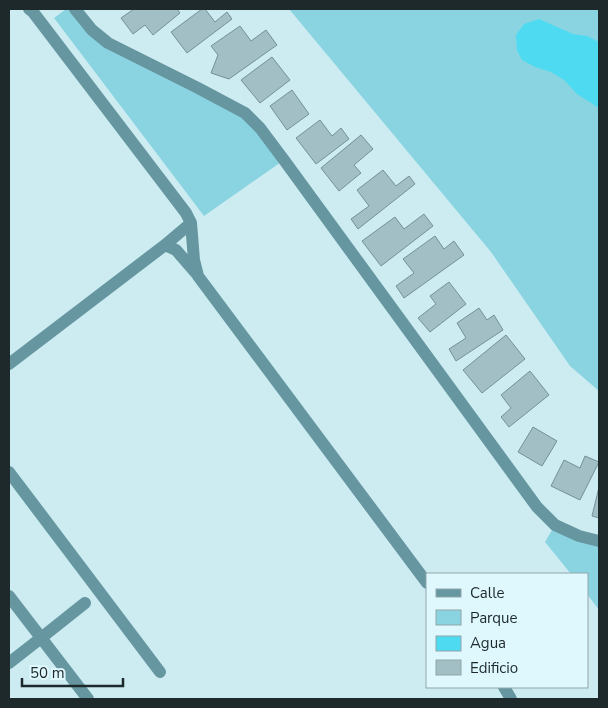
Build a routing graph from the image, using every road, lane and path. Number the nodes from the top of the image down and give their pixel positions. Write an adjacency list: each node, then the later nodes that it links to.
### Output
1 (29, 9): 3 (street)
2 (75, 9): 8 (street)
3 (191, 223): 4 (street); 5 (street)
4 (165, 245): 5 (street); 6 (street)
5 (198, 276): 9 (street)
6 (9, 364)
7 (9, 472): 14 (street)
8 (599, 541)
9 (426, 582)
10 (9, 596): 12 (street)
11 (84, 603): 12 (street)
12 (41, 638): 13 (street); 16 (street)
13 (9, 663)
14 (160, 672)
15 (505, 688): 17 (street)
16 (88, 699)
17 (511, 699)

